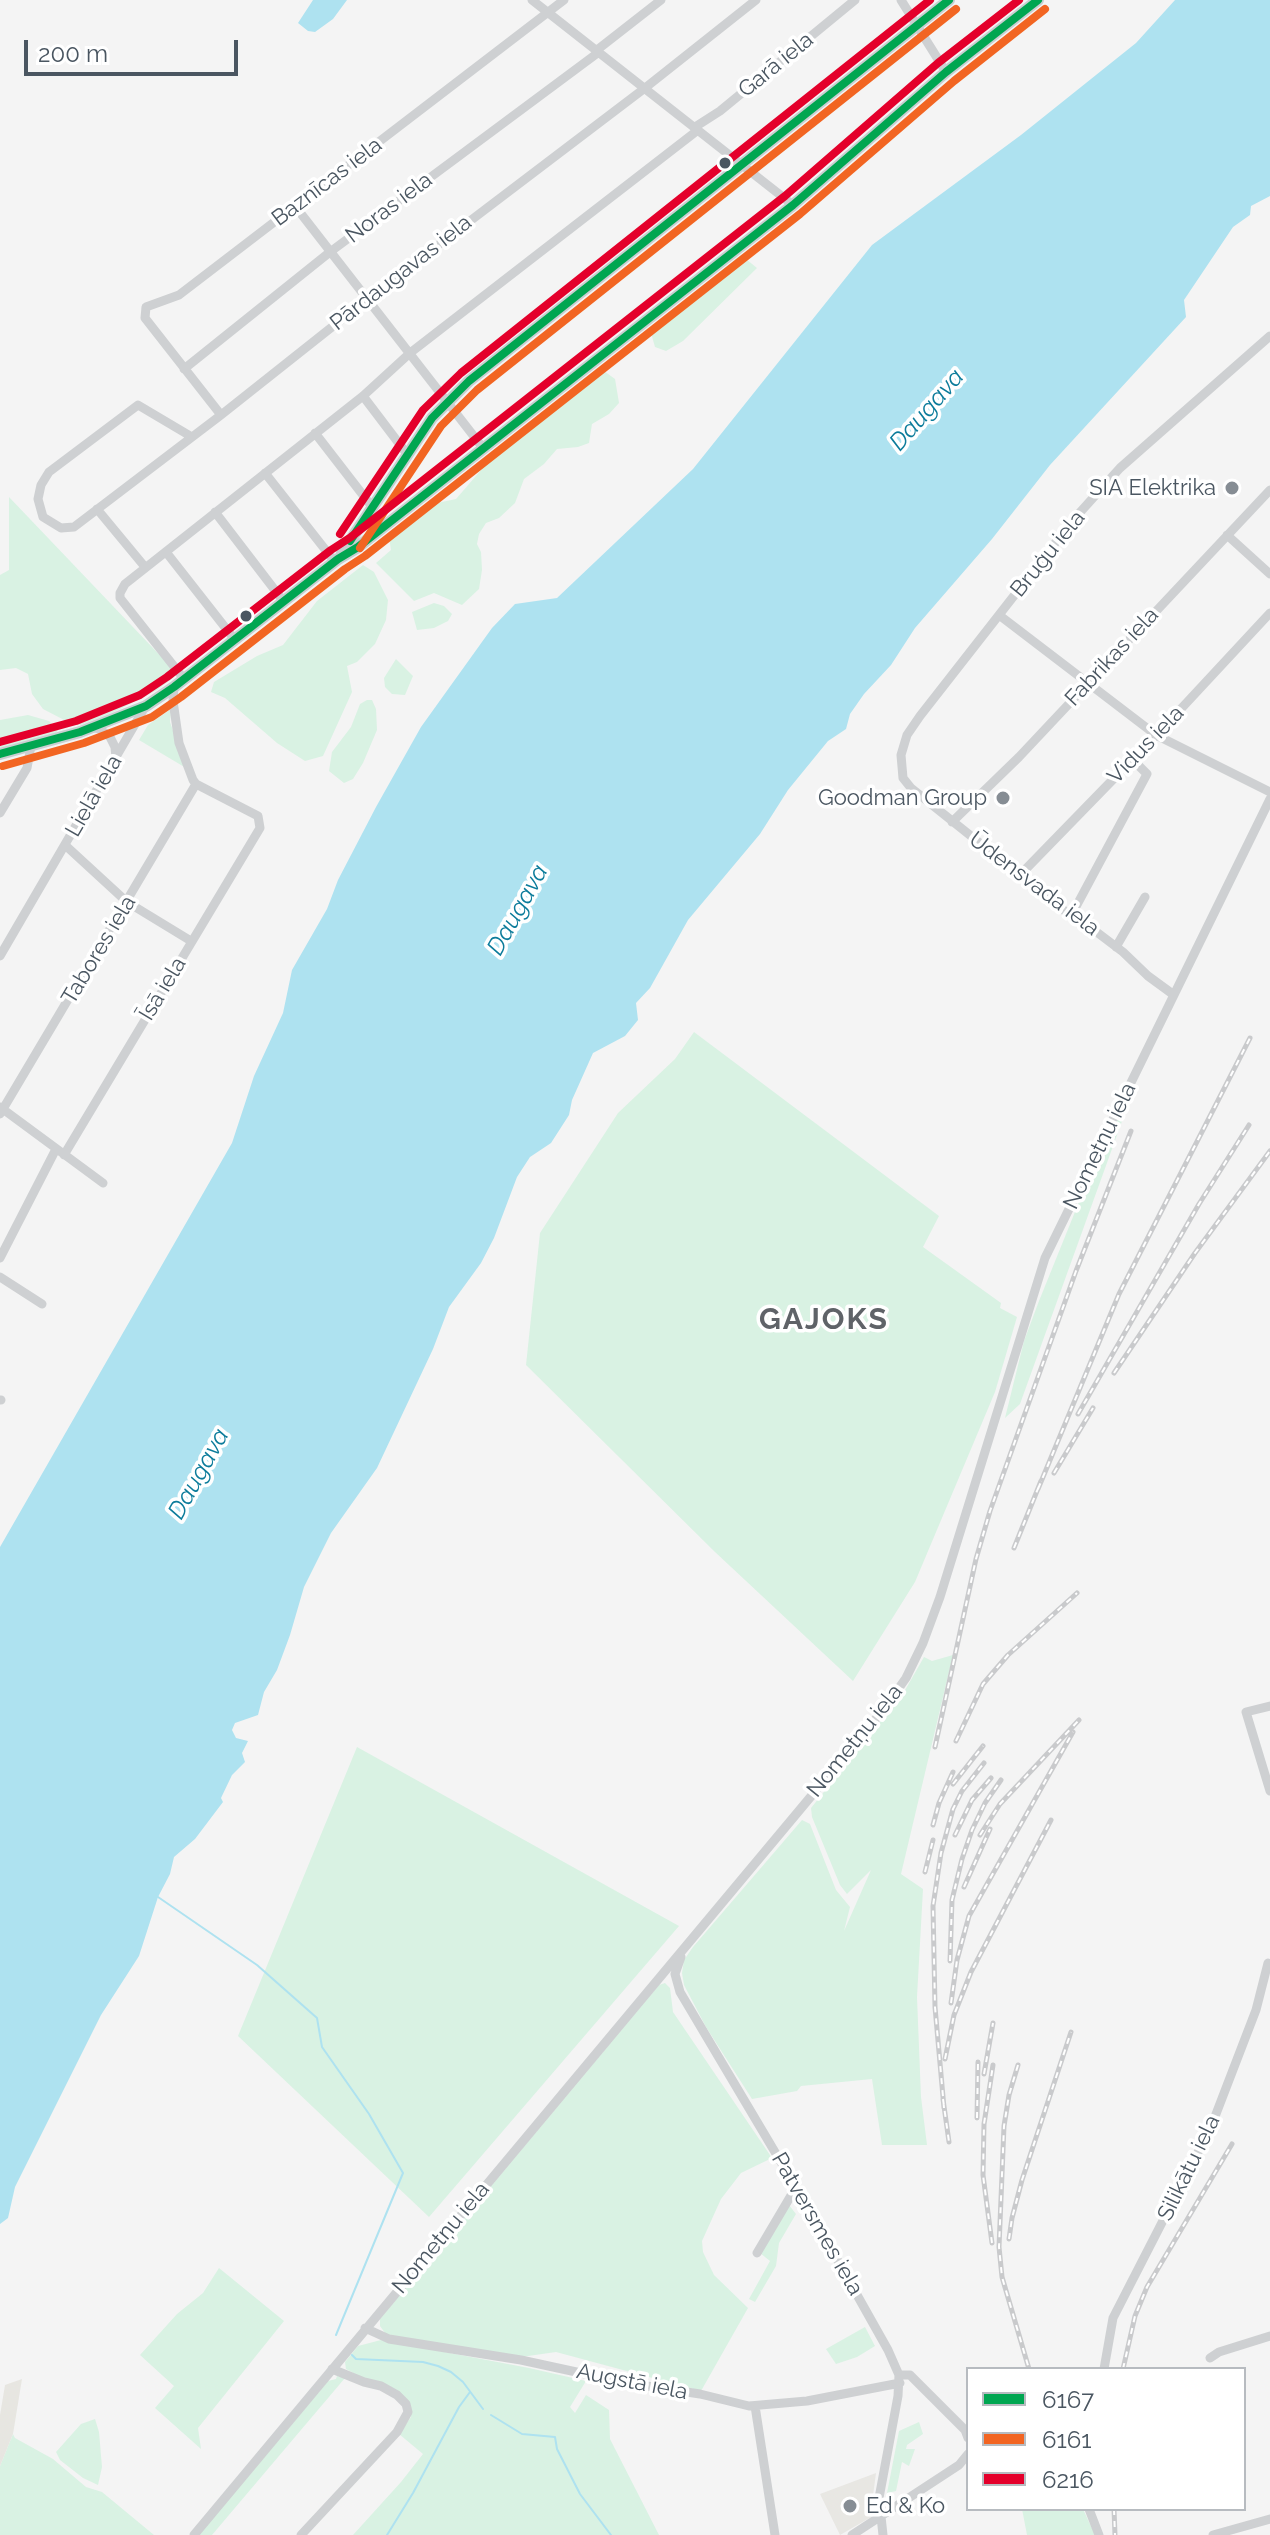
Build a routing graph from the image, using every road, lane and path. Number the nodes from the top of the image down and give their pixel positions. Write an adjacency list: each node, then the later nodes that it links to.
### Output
1 (532, 0): 9 (street)
2 (564, 0): 9 (street, Baznīcas iela)
3 (661, 0): 11 (street, Noras iela)
4 (756, 0): 13 (street, Pārdaugavas iela)
5 (855, 0): 14 (street, Garā iela)
6 (901, 0): 10 (street)
7 (949, 0): 10 (main road)
8 (1038, 0): 12 (main road, Lielā iela)
9 (548, 13): 11 (street); 17 (street, Baznīcas iela)
10 (916, 27): 12 (street); 15 (main road)
11 (598, 51): 13 (street); 18 (street, Noras iela)
12 (946, 72): 16 (main road, Lielā iela)
13 (645, 88): 14 (street); 19 (street, Pārdaugavas iela)
14 (696, 128): 15 (street); 21 (street, Garā iela)
15 (744, 165): 16 (street); 24 (main road)
16 (793, 205): 28 (main road, Lielā iela)
17 (295, 206): 18 (street); 22 (street, Baznīcas iela)
18 (330, 252): 19 (street); 22 (street, Noras iela)
19 (366, 300): 21 (street); 25 (street, Pārdaugavas iela)
20 (1270, 336): 42 (street, Bruģu iela)
21 (410, 353): 23 (street, Garā iela); 24 (street)
22 (184, 369): 25 (street)
23 (363, 396): 26 (street, Garā iela); 29 (street)
24 (448, 401): 28 (street); 29 (main road)
25 (221, 415): 27 (street, Pārdaugavas iela)
26 (315, 433): 30 (street, Garā iela); 32 (street)
27 (192, 437): 33 (street, Pārdaugavas iela); 33 (street, Pārdaugavas iela)
28 (483, 448): 37 (main road, Lielā iela)
29 (407, 454): 32 (main road)
30 (265, 473): 34 (street, Garā iela); 37 (street)
31 (1270, 490): 35 (street, Fabrikas iela)
32 (373, 508): 37 (main road)
33 (97, 509): 38 (street)
34 (215, 512): 36 (street, Garā iela); 40 (street)
35 (1227, 535): 39 (street); 45 (street, Fabrikas iela)
36 (166, 552): 38 (street, Garā iela); 43 (street)
37 (336, 560): 40 (main road, Lielā iela)
38 (145, 567): 44 (street, Garā iela)
39 (1270, 574)
40 (284, 602): 43 (main road, Lielā iela)
41 (1270, 613): 48 (street, Vidus iela)
42 (999, 615): 45 (street); 53 (street, Bruģu iela)
43 (235, 640): 44 (main road, Lielā iela)
44 (179, 683): 46 (main road, Lielā iela); 54 (street)
45 (1089, 683): 48 (street); 58 (street, Fabrikas iela)
46 (146, 706): 47 (main road); 51 (street, Lielā iela)
47 (91, 727): 49 (main road); 51 (street)
48 (1156, 735): 52 (street, Vidus iela); 55 (street)
49 (31, 746): 50 (main road); 57 (street)
50 (0, 754)
51 (116, 758): 59 (street, Lielā iela)
52 (1132, 759): 60 (street, Vidus iela); 63 (street)
53 (901, 769): 58 (street, Ūdensvada iela)
54 (196, 784): 62 (street, Tabores iela); 64 (street, Īsā iela)
55 (1270, 792)
56 (1270, 799): 67 (street, Nometņu iela)
57 (0, 813)
58 (952, 822): 60 (street, Ūdensvada iela)
59 (65, 845): 62 (street); 66 (street, Lielā iela)
60 (1020, 875): 63 (street, Ūdensvada iela)
61 (1145, 897): 65 (street)
62 (127, 902): 64 (street); 68 (street, Tabores iela)
63 (1071, 916): 65 (street, Ūdensvada iela)
64 (191, 941): 69 (street, Īsā iela)
65 (1116, 947): 67 (street, Ūdensvada iela)
66 (0, 956)
67 (1174, 995): 76 (street, Nometņu iela)
68 (1, 1110): 69 (street)
69 (60, 1152): 70 (street); 71 (street, Īsā iela)
70 (103, 1183)
71 (0, 1258)
72 (0, 1277): 73 (street)
73 (42, 1304)
74 (1270, 1706): 75 (street)
75 (1270, 1791)
76 (685, 1947): 78 (street, Patversmes iela); 80 (street, Nometņu iela)
77 (1269, 1960): 83 (street, Silikātu iela)
78 (796, 2187): 79 (street); 85 (street, Patversmes iela)
79 (757, 2253)
80 (365, 2328): 84 (street, Nometņu iela); 86 (street, Augstā iela)
81 (1270, 2336): 82 (street)
82 (1210, 2358)
83 (1104, 2367)
84 (332, 2369): 92 (street, Nometņu iela); 93 (street)
85 (899, 2379): 86 (street, Augstā iela); 87 (street); 90 (street)
86 (755, 2406): 94 (street)
87 (966, 2433)
88 (966, 2456): 90 (street)
89 (1090, 2511): 97 (street)
90 (880, 2517): 95 (street); 96 (street)
91 (1270, 2519): 98 (street)
92 (194, 2535)
93 (301, 2535)
94 (775, 2535)
95 (852, 2535)
96 (883, 2535)
97 (1099, 2535)
98 (1213, 2535)

